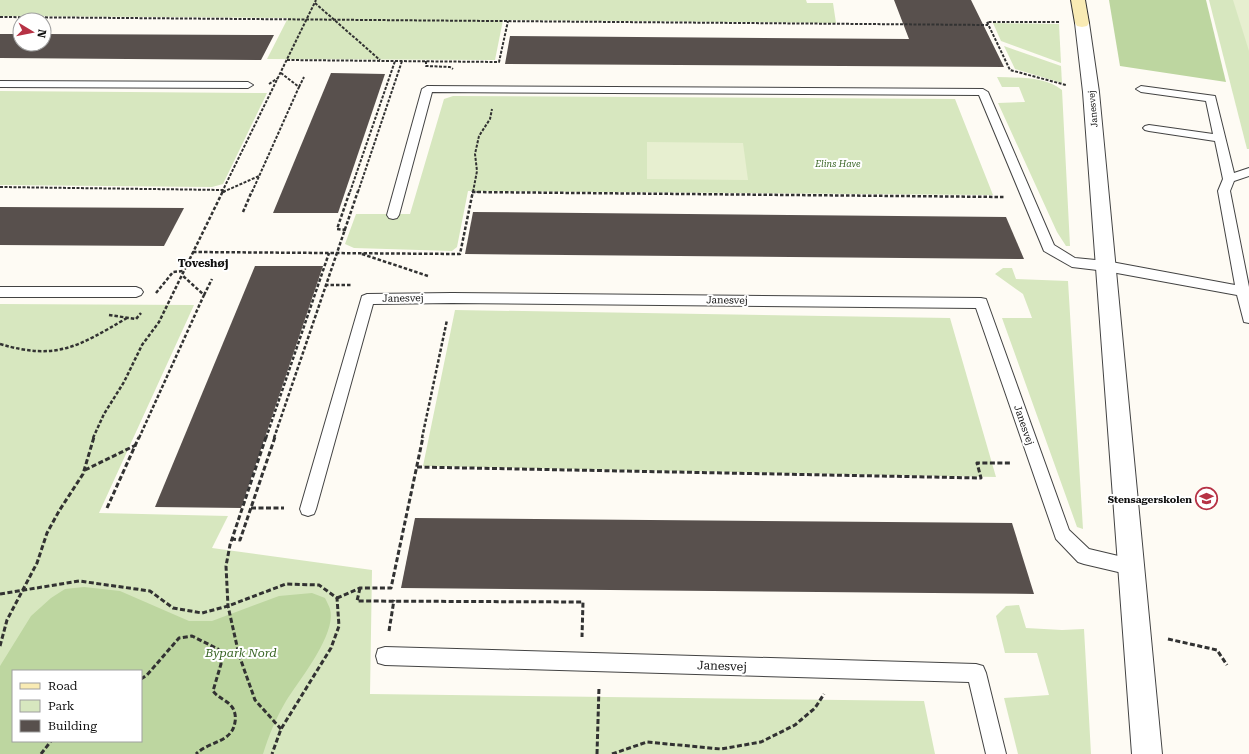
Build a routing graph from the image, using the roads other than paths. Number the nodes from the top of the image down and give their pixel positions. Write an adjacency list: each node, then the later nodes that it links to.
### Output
1 (1078, 0): 2 (street, Janesvej)
2 (1082, 23): 11 (street, Janesvej)
3 (0, 84): 4 (lane)
4 (248, 85)
5 (1141, 89): 7 (lane)
6 (1149, 128): 7 (lane)
7 (1220, 138): 9 (lane)
8 (1249, 172): 9 (lane)
9 (1230, 179): 12 (lane)
10 (393, 215): 11 (lane)
11 (1106, 266): 12 (lane); 17 (street, Janesvej)
12 (1243, 291): 15 (lane)
13 (0, 292): 14 (lane)
14 (136, 292)
15 (1249, 318)
16 (308, 509): 17 (lane, Janesvej)
17 (1131, 567): 20 (street, Janesvej)
18 (385, 656): 19 (lane, Janesvej)
19 (996, 754)
20 (1147, 754)

